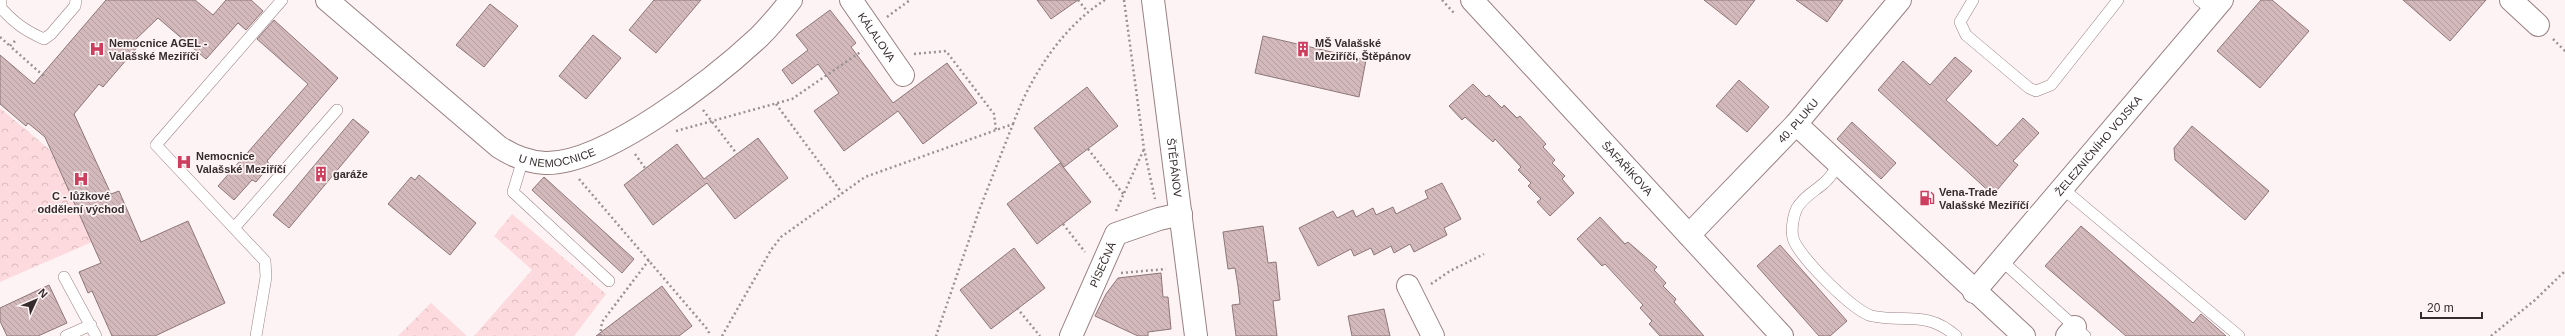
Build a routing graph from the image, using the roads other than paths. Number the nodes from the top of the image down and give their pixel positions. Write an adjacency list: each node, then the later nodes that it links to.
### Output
1 (1, 0): 2 (lane)
2 (76, 0)
3 (282, 0): 22 (lane)
4 (327, 0): 18 (street, U NEMOCNICE)
5 (791, 0): 18 (street, U NEMOCNICE)
6 (851, 0): 15 (street, KÁLALOVA)
7 (1153, 0): 21 (street, ŠTĚPÁNOV)
8 (1472, 0): 23 (street, ŠAFAŘÍKOVA)
9 (1900, 0): 17 (street, 40. PLUKU)
10 (1972, 0): 11 (lane)
11 (2118, 0)
12 (2511, 0): 14 (street)
13 (2211, 4): 20 (street, ŽELEZNIČNÍHO VOJSKA)
14 (2538, 25)
15 (897, 66)
16 (337, 110): 22 (lane)
17 (1796, 124): 19 (street); 23 (street, 40. PLUKU)
18 (523, 158): 26 (lane)
19 (1839, 164): 28 (street); 38 (lane)
20 (2062, 188): 24 (street, ŽELEZNIČNÍHO VOJSKA); 40 (lane)
21 (1181, 214): 34 (street, PÍSEČNÁ); 35 (street, ŠTĚPÁNOV)
22 (234, 228): 33 (lane)
23 (1689, 235): 37 (street, ŠAFAŘÍKOVA)
24 (2001, 260): 28 (street, ŽELEZNIČNÍHO VOJSKA); 30 (lane)
25 (64, 277): 29 (lane)
26 (609, 281)
27 (1408, 286): 36 (street)
28 (1974, 292): 39 (street)
29 (91, 325): 31 (lane); 32 (lane)
30 (2076, 333)
31 (66, 336)
32 (96, 336)
33 (256, 336)
34 (1071, 336)
35 (1196, 336)
36 (1432, 336)
37 (1782, 336)
38 (1956, 336)
39 (2024, 336)
40 (2239, 336)

